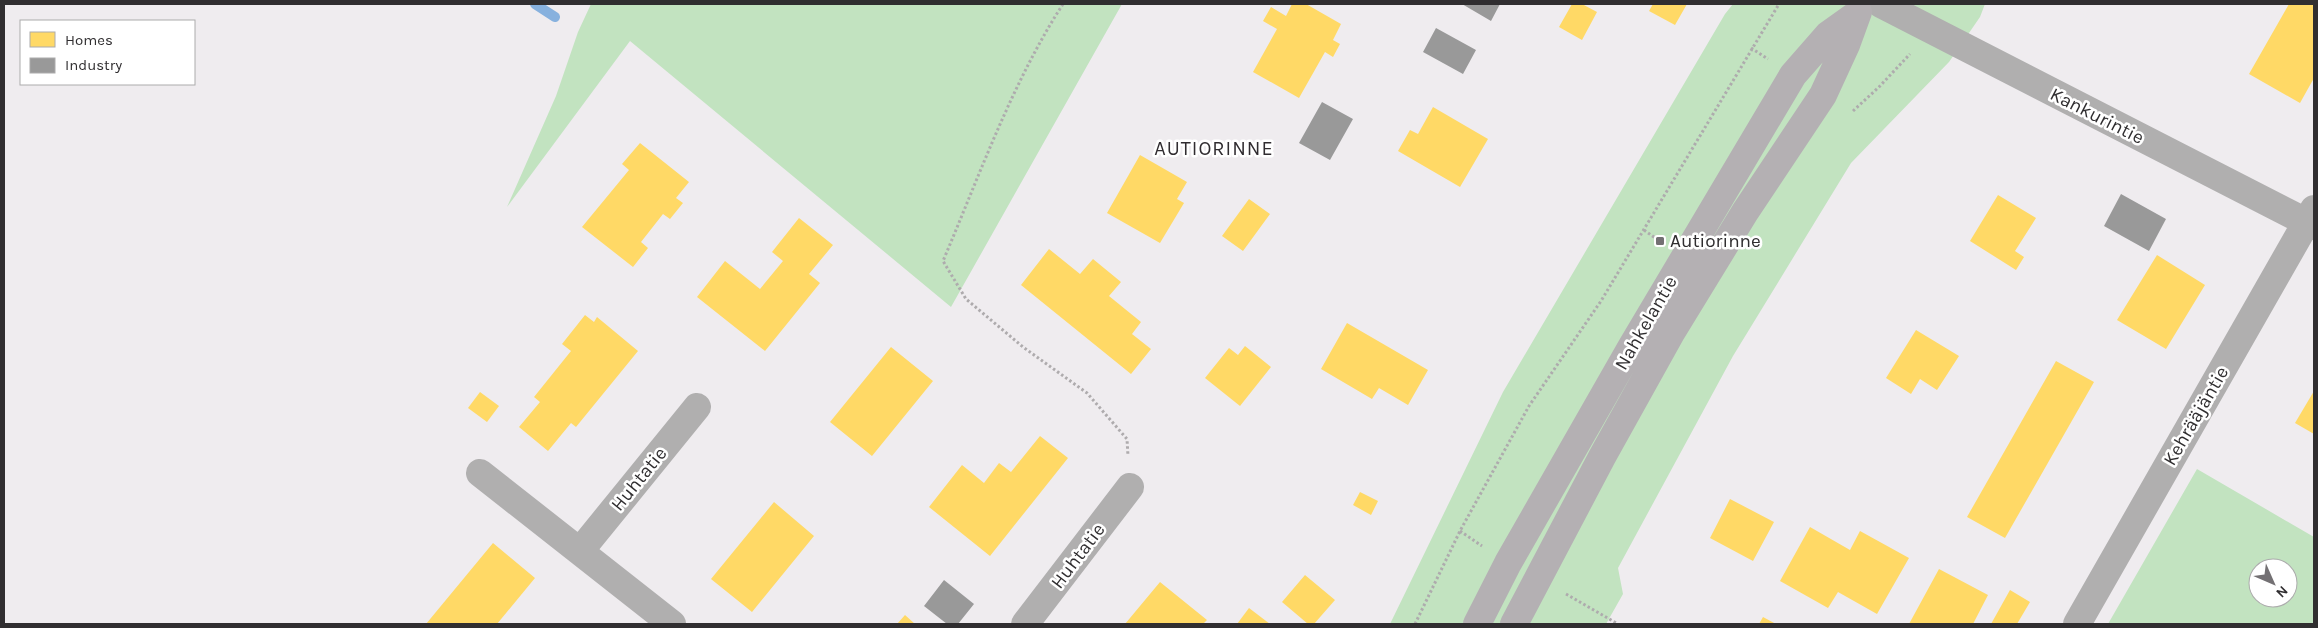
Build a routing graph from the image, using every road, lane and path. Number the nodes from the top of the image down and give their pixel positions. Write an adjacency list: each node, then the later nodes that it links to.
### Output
1 (1062, 4): 9 (path)
2 (1779, 4): 5 (path)
3 (1867, 7): 4 (street, Kankurintie); 14 (main road, Nahkelantie); 15 (main road, Nahkelantie)
4 (2312, 219): 16 (street, Kehrääjäntie)
5 (1644, 230): 6 (path); 13 (path)
6 (1660, 241)
7 (698, 407): 10 (street, Huhtatie)
8 (480, 473): 10 (street)
9 (1130, 487): 12 (street, Huhtatie)
10 (580, 551): 11 (street)
11 (672, 624)
12 (1025, 624)
13 (1414, 624)
14 (1477, 624)
15 (1514, 624)
16 (2077, 624)

